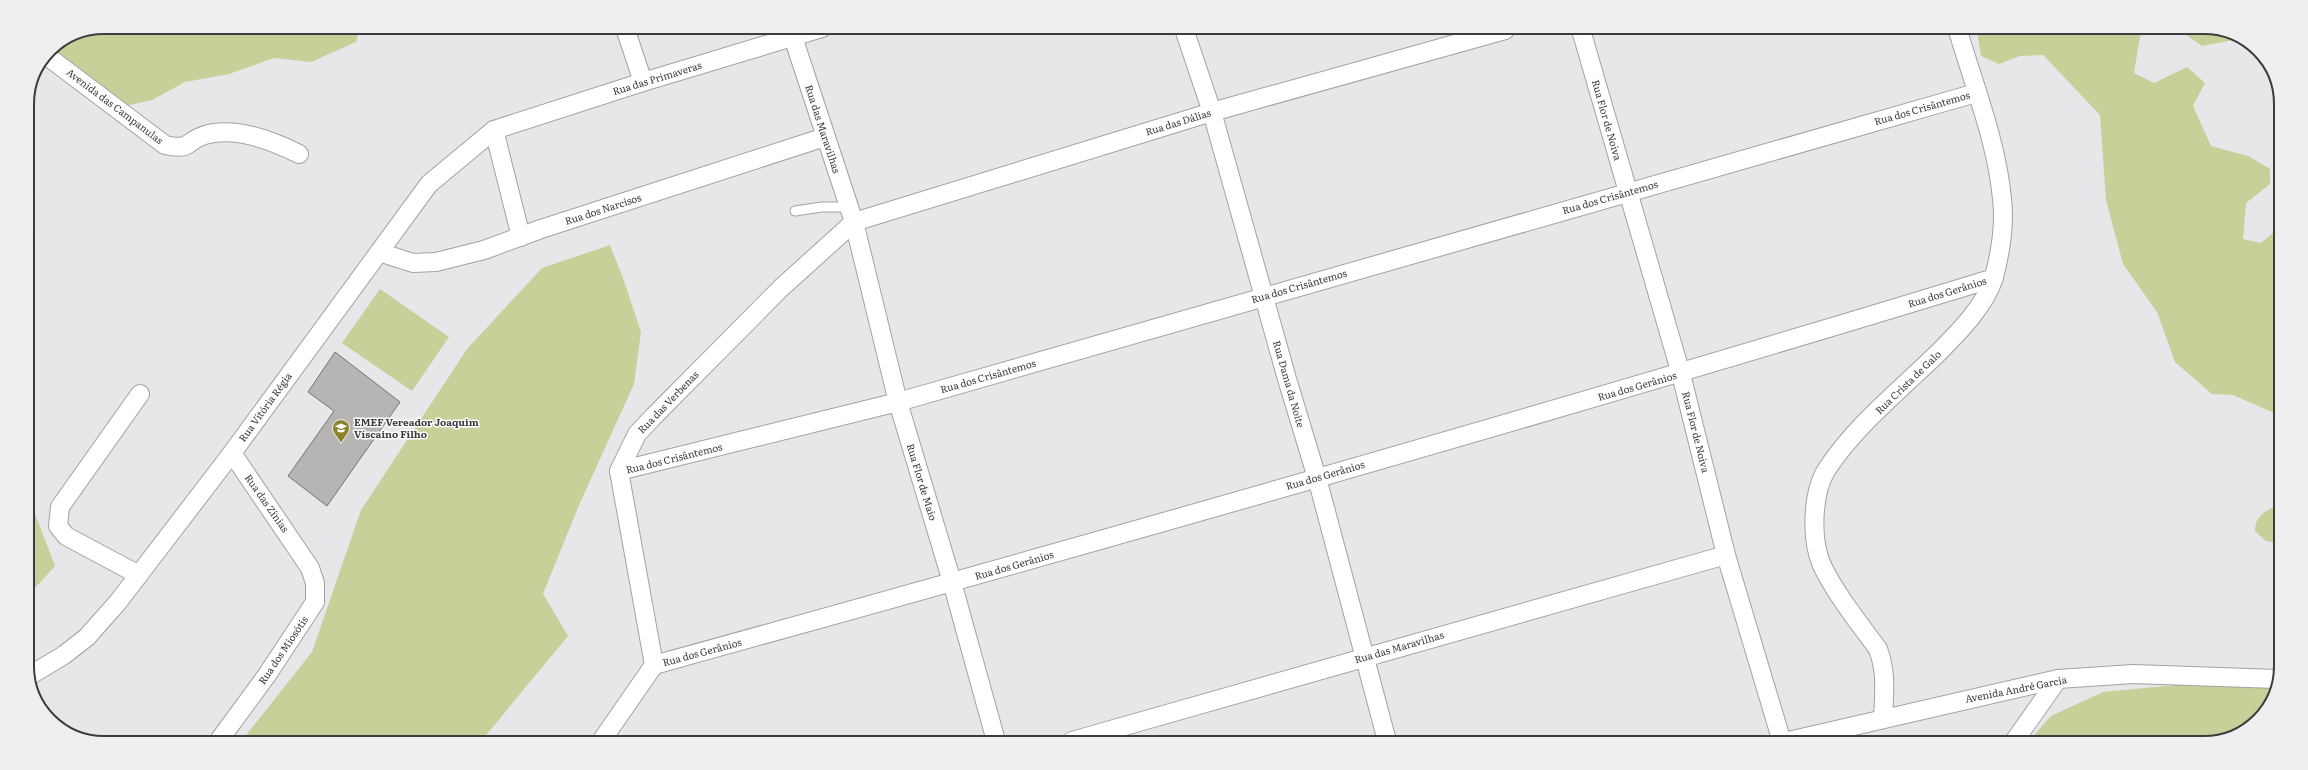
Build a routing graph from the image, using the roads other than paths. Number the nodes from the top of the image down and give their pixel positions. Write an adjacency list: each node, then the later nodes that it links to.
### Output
1 (627, 34): 9 (street)
2 (800, 34): 7 (street, Rua das Primaveras)
3 (1186, 34): 11 (street, Rua Dama da Noite)
4 (1491, 34): 11 (street, Rua das Dálias)
5 (1581, 34): 15 (street, Rua Flor de Noiva)
6 (1959, 34): 10 (street, Rua Crista de Galo)
7 (793, 36): 9 (street, Rua das Primaveras); 13 (street, Rua das Maravilhas)
8 (51, 59): 14 (street, Avenida das Campanulas)
9 (643, 82): 12 (street, Rua das Primaveras)
10 (1976, 93): 15 (street, Rua dos Crisântemos); 20 (street, Rua Crista de Galo)
11 (1212, 112): 17 (street, Rua das Dálias); 21 (street, Rua Dama da Noite)
12 (494, 130): 18 (street); 19 (street, Rua Vitória Régia)
13 (825, 137): 17 (street, Rua das Maravilhas); 18 (street, Rua dos Narcisos)
14 (299, 154)
15 (1628, 191): 21 (street, Rua dos Crisântemos); 22 (street, Rua Flor de Noiva)
16 (795, 211): 17 (lane)
17 (852, 215): 24 (street, Rua Flor de Maio); 26 (street, Rua das Verbenas)
18 (521, 237): 19 (street, Rua dos Narcisos)
19 (379, 252): 25 (street, Rua Vitória Régia)
20 (1994, 278): 22 (street, Rua dos Gerânios); 37 (street, Rua Crista de Galo)
21 (1264, 296): 24 (street, Rua dos Crisântemos); 27 (street, Rua Dama da Noite)
22 (1681, 374): 27 (street, Rua dos Gerânios); 29 (street, Rua Flor de Noiva)
23 (140, 394): 30 (street)
24 (898, 402): 26 (street, Rua dos Crisântemos); 31 (street, Rua Flor de Maio)
25 (232, 453): 28 (street, Rua das Zínias); 30 (street, Rua Vitória Régia)
26 (620, 471): 33 (street)
27 (1317, 478): 31 (street, Rua dos Gerânios); 32 (street, Rua Dama da Noite)
28 (301, 552): 38 (street, Rua dos Miosótis)
29 (1726, 555): 32 (street, Rua das Maravilhas); 43 (street, Rua Flor de Noiva)
30 (138, 575): 34 (street, Rua Vitória Régia)
31 (952, 582): 33 (street, Rua dos Gerânios); 40 (street, Rua Flor de Maio)
32 (1364, 657): 41 (street, Rua das Maravilhas); 42 (street, Rua Dama da Noite)
33 (654, 665): 39 (street)
34 (34, 673)
35 (2058, 679): 36 (street, Avenida André Garcia); 37 (street, Avenida André Garcia); 45 (street)
36 (2273, 679)
37 (1883, 719): 44 (street, Avenida André Garcia)
38 (222, 736)
39 (605, 736)
40 (995, 736)
41 (1089, 736)
42 (1387, 736)
43 (1781, 736)
44 (1809, 736)
45 (2018, 736)

